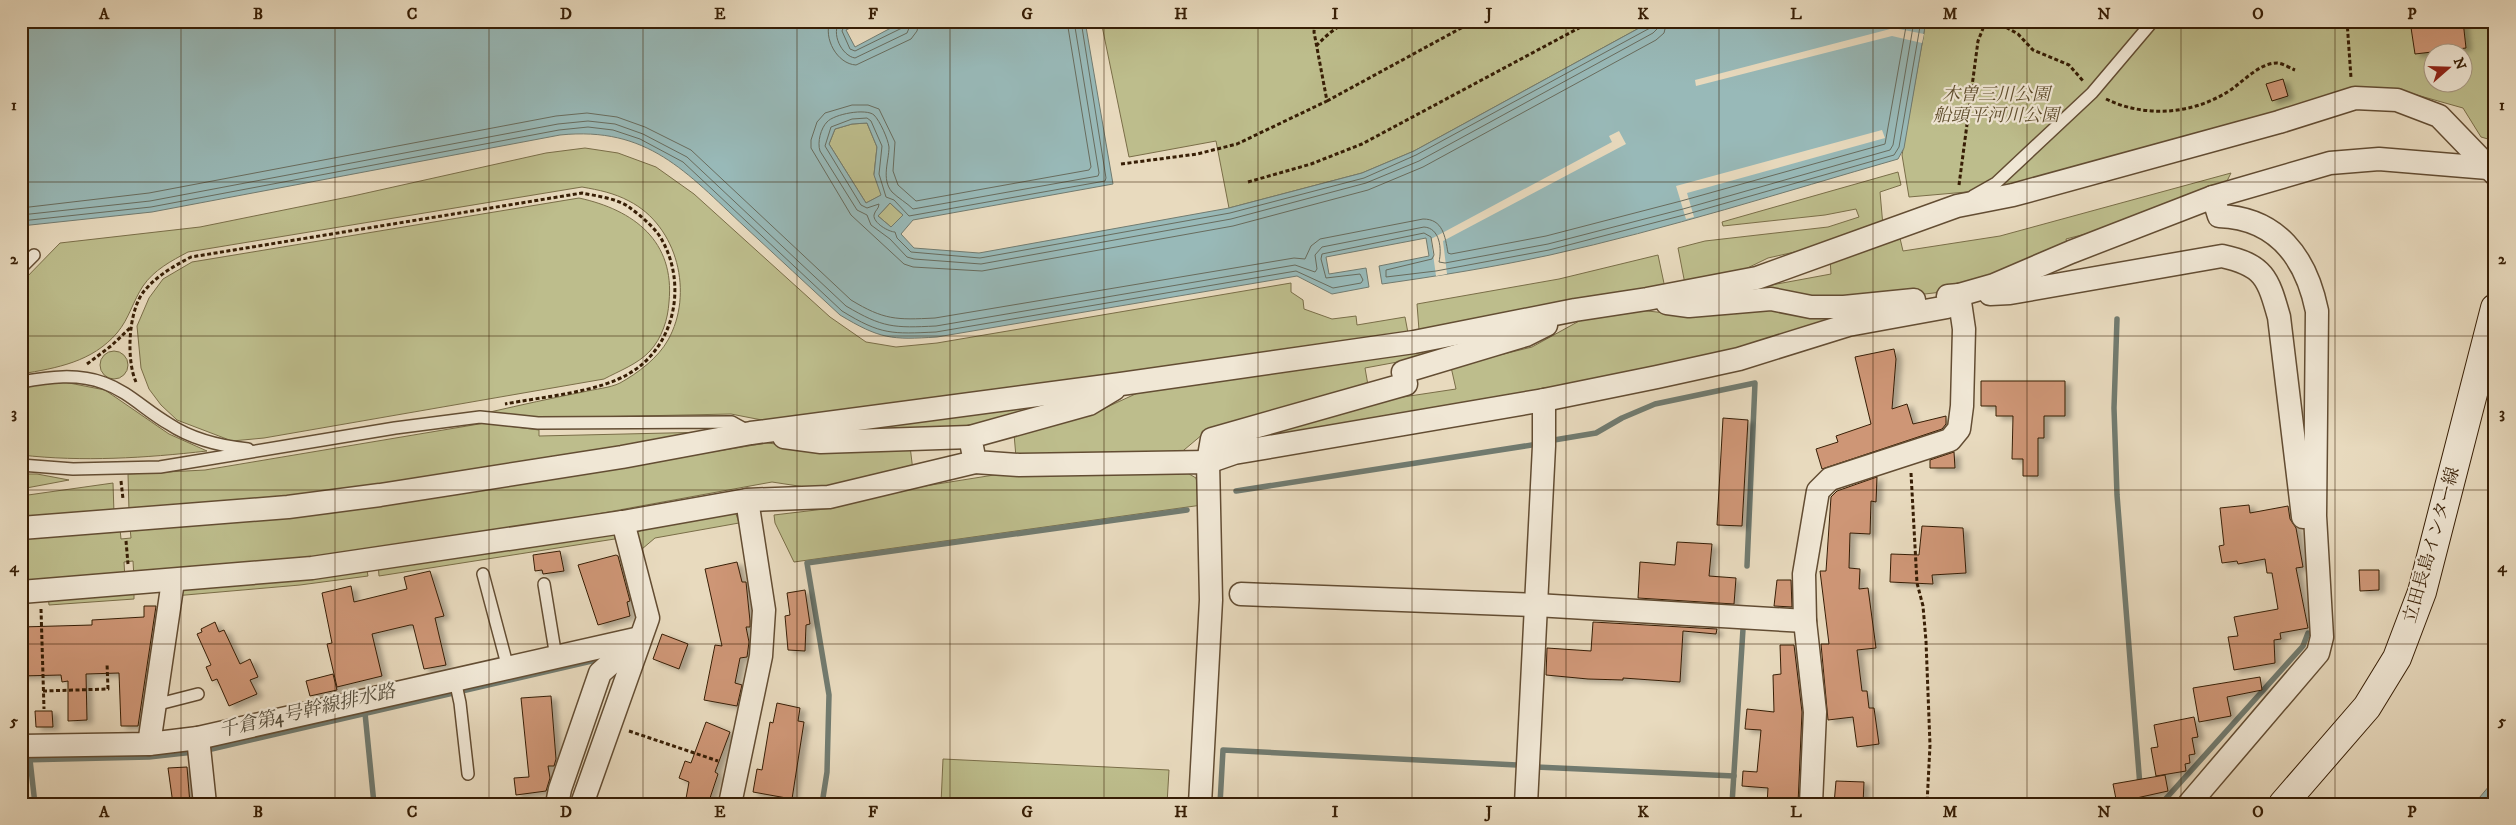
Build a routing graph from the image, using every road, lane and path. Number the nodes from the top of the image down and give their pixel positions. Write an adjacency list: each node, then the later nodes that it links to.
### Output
1 (1315, 21): 9 (path)
2 (1351, 21): 9 (path)
3 (1474, 21): 13 (path)
4 (1592, 21): 16 (path)
5 (1986, 21): 18 (path)
6 (1995, 21): 11 (path)
7 (2153, 21): 11 (lane)
8 (2347, 21): 12 (path)
9 (1316, 46): 13 (path)
10 (2295, 70): 11 (path)
11 (2092, 93): 18 (lane)
12 (2355, 98): 15 (street); 18 (street)
13 (1327, 101): 14 (path)
14 (1121, 164)
15 (2491, 171): 17 (street)
16 (1248, 182)
17 (2213, 197): 21 (street); 50 (street)
18 (1957, 206): 22 (street)
19 (34, 256): 20 (lane)
20 (21, 268)
21 (1960, 295): 22 (street); 29 (street); 34 (street); 50 (street)
22 (1647, 299): 24 (street)
23 (2495, 308): 76 (main road, 立田長島インター線)
24 (1575, 310): 28 (street); 37 (street)
25 (130, 327): 26 (path); 30 (path); 31 (path)
26 (55, 376): 27 (lane); 31 (lane)
27 (21, 382)
28 (1121, 384): 32 (street); 33 (street)
29 (1544, 400): 37 (street); 49 (street)
30 (503, 404)
31 (148, 408): 35 (lane)
32 (751, 433): 33 (street); 35 (lane); 41 (street)
33 (970, 437): 36 (street)
34 (1923, 449): 51 (street); 74 (path)
35 (265, 451): 38 (lane)
36 (975, 462): 37 (street); 39 (street)
37 (1208, 462): 71 (street)
38 (21, 465)
39 (747, 500): 40 (street); 65 (street)
40 (624, 522): 45 (street); 52 (street)
41 (21, 528)
42 (125, 534): 43 (path)
43 (127, 558)
44 (483, 574): 55 (lane)
45 (173, 581): 47 (street); 59 (street)
46 (544, 584): 53 (lane)
47 (31, 591): 57 (path)
48 (1240, 594): 49 (street)
49 (1536, 605): 51 (street); 72 (street)
50 (2322, 617): 75 (street)
51 (1805, 621): 73 (street)
52 (640, 638): 53 (street); 61 (street); 68 (street)
53 (556, 657): 55 (street)
54 (107, 663): 57 (path)
55 (508, 668): 56 (street)
56 (456, 682): 64 (street); 66 (lane)
57 (43, 691): 60 (path)
58 (198, 694): 59 (lane)
59 (155, 704): 62 (street)
60 (44, 709)
61 (609, 724): 65 (path); 69 (street)
62 (149, 744): 63 (street); 64 (street)
63 (21, 746)
64 (198, 747): 67 (street)
65 (738, 768): 70 (street)
66 (468, 774)
67 (205, 804)
68 (557, 804)
69 (582, 804)
70 (730, 804)
71 (1200, 804)
72 (1526, 804)
73 (1811, 804)
74 (1927, 804)
75 (2189, 804)
76 (2283, 804)

